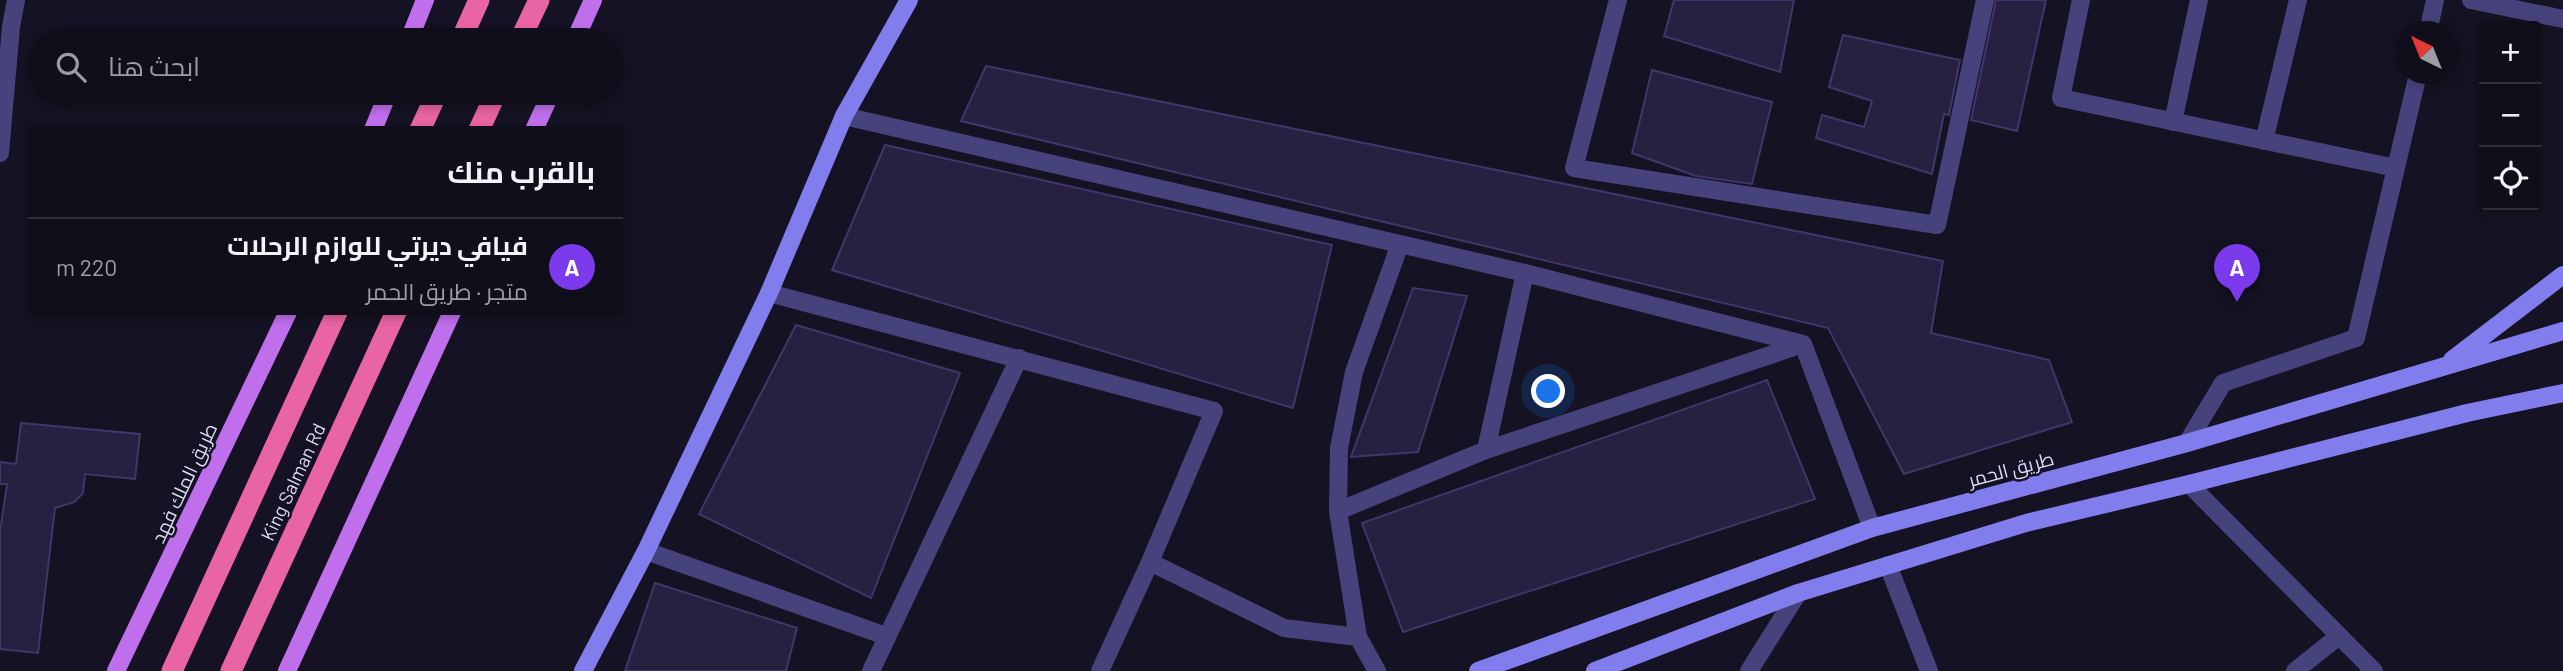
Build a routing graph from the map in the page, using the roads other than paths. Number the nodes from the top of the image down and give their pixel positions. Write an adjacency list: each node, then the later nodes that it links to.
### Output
1 (16, 0): 16 (street)
2 (425, 0): 17 (main road)
3 (479, 0): 18 (highway)
4 (539, 0): 19 (highway)
5 (593, 0): 20 (main road)
6 (909, 0): 26 (street)
7 (1618, 0): 8 (street)
8 (1985, 0)
9 (2081, 0): 27 (street)
10 (2199, 0): 27 (street)
11 (2298, 0): 32 (street)
12 (2435, 0): 15 (street)
13 (2470, 0): 14 (street)
14 (2556, 12)
15 (2430, 21)
16 (6, 27): 33 (street)
17 (414, 28)
18 (466, 28)
19 (526, 28)
20 (580, 28)
21 (2416, 84): 34 (street)
22 (383, 105): 28 (main road)
23 (431, 105): 29 (highway)
24 (491, 105): 30 (highway)
25 (545, 105): 31 (main road)
26 (844, 116): 35 (street); 38 (street)
27 (2173, 122): 32 (street)
28 (375, 126)
29 (422, 126)
30 (482, 126)
31 (536, 126)
32 (2264, 141): 34 (street)
33 (0, 153)
34 (2396, 168): 48 (street)
35 (1400, 244): 36 (street); 51 (street)
36 (1525, 273): 44 (street); 49 (street)
37 (2563, 275): 46 (street)
38 (769, 293): 45 (street); 53 (street)
39 (287, 315): 61 (main road, طريق الملك فهد)
40 (336, 315): 62 (highway, King Salman Rd)
41 (395, 315): 63 (highway, King Salman Rd)
42 (451, 315): 56 (main road)
43 (2563, 331): 46 (street, طريق الحمر)
44 (1803, 344): 49 (street); 52 (street)
45 (1019, 358): 54 (street); 58 (street)
46 (2443, 367): 48 (street, طريق الحمر)
47 (2563, 393): 50 (street)
48 (2188, 443): 52 (street, طريق الحمر)
49 (1486, 450): 51 (street)
50 (2189, 484): 55 (street); 60 (street)
51 (1338, 511): 59 (street)
52 (1872, 528): 71 (street, طريق الحمر)
53 (646, 551): 58 (street); 67 (street)
54 (1150, 562): 59 (street); 69 (street)
55 (1888, 565): 57 (street); 74 (street)
56 (328, 586): 64 (main road); 65 (main road); 66 (street)
57 (1798, 593): 72 (street); 73 (street)
58 (886, 636): 68 (street)
59 (1358, 636): 70 (street)
60 (2339, 636): 75 (street); 76 (street)
61 (120, 666)
62 (172, 671)
63 (231, 671)
64 (281, 671)
65 (288, 671)
66 (295, 671)
67 (583, 671)
68 (871, 671)
69 (1100, 671)
70 (1377, 671)
71 (1478, 671)
72 (1595, 671)
73 (1749, 671)
74 (1929, 671)
75 (2295, 671)
76 (2374, 671)

